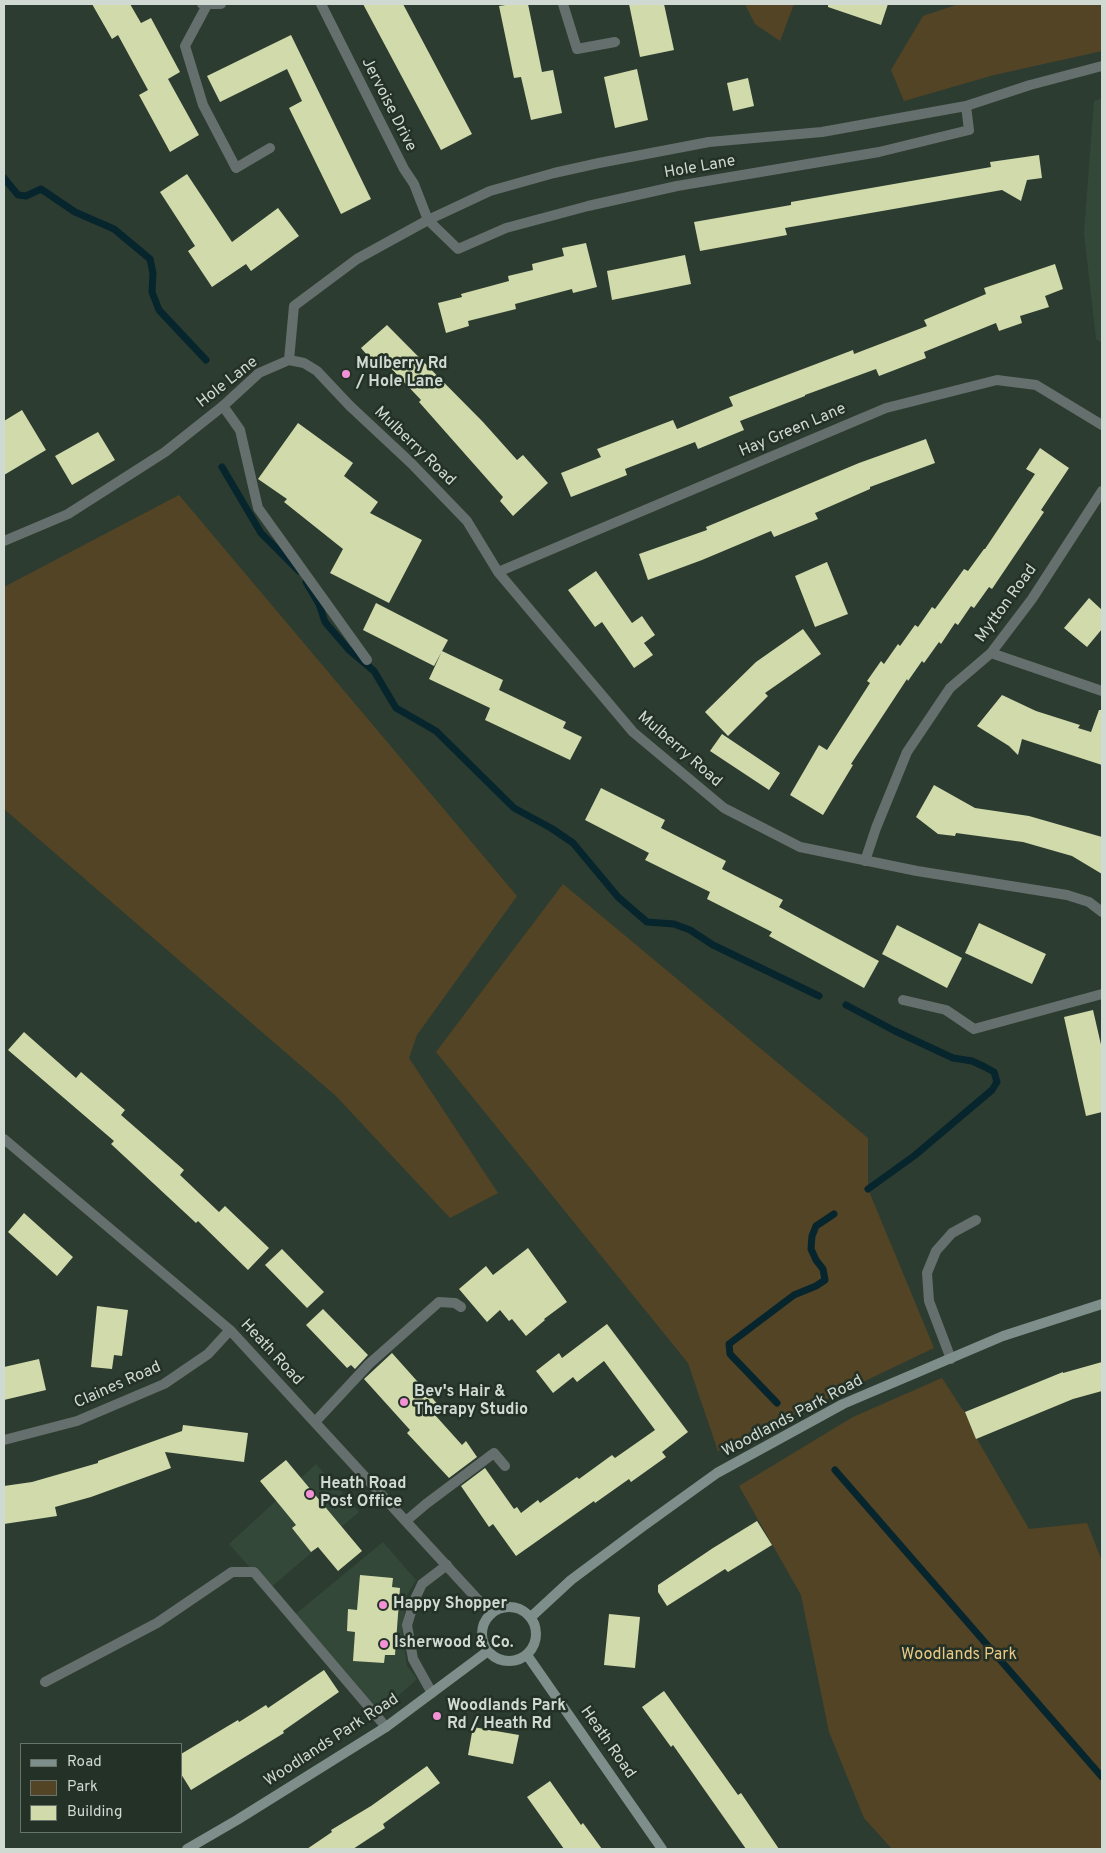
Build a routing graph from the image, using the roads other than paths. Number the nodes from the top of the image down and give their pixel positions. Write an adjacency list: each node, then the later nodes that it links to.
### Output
1 (204, 4): 2 (street); 8 (street)
2 (221, 4)
3 (321, 4): 9 (street, Jervoise Drive)
4 (563, 4): 5 (street)
5 (615, 42)
6 (1102, 66): 7 (street, Hole Lane)
7 (966, 106): 9 (street, Hole Lane); 9 (street, Hole Lane)
8 (270, 148)
9 (428, 220): 10 (street, Hole Lane)
10 (289, 360): 11 (street, Hole Lane); 15 (street, Mulberry Road)
11 (223, 406): 14 (street, Hole Lane); 17 (street)
12 (1102, 425): 15 (street, Hay Green Lane)
13 (1102, 491): 16 (street, Mytton Road)
14 (4, 541)
15 (498, 572): 19 (street, Mulberry Road)
16 (991, 653): 18 (street); 19 (street, Mytton Road)
17 (367, 660)
18 (1102, 692)
19 (865, 861): 20 (street, Mulberry Road)
20 (1102, 912)
21 (1102, 994): 22 (street)
22 (903, 1000)
23 (4, 1139): 27 (street, Heath Road)
24 (976, 1220): 28 (street)
25 (1102, 1304): 28 (street, Woodlands Park Road)
26 (460, 1307): 29 (street)
27 (230, 1330): 29 (street, Heath Road); 30 (street, Claines Road)
28 (951, 1359): 35 (street, Woodlands Park Road)
29 (315, 1422): 32 (street, Heath Road)
30 (4, 1440)
31 (505, 1466): 32 (street)
32 (406, 1521): 33 (street, Heath Road)
33 (447, 1565): 34 (street, Heath Road); 39 (street)
34 (491, 1614): 35 (street); 36 (street)
35 (531, 1617): 37 (street)
36 (488, 1651): 37 (street); 39 (street, Woodlands Park Road)
37 (527, 1654): 42 (street, Heath Road)
38 (45, 1682): 40 (street)
39 (432, 1693): 40 (street, Woodlands Park Road)
40 (386, 1727): 41 (street, Woodlands Park Road)
41 (187, 1849)
42 (662, 1849)

